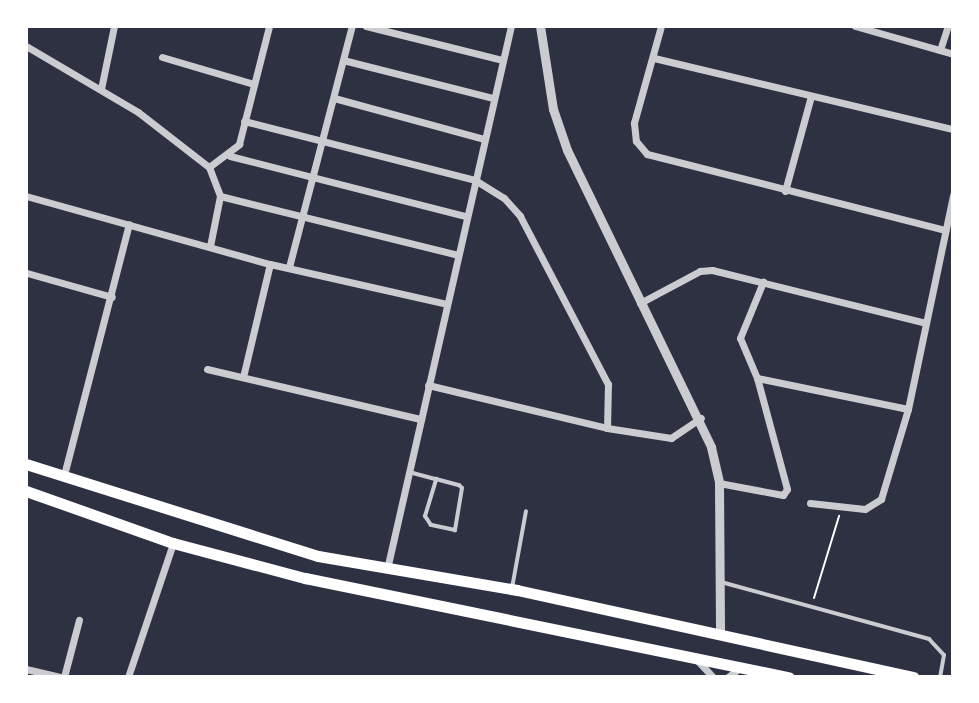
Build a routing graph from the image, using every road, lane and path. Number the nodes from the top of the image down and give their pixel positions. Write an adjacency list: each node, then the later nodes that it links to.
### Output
1 (114, 26): 18 (street)
2 (269, 26): 17 (street)
3 (352, 26): 15 (street)
4 (366, 26): 16 (street)
5 (511, 26): 16 (street)
6 (540, 26): 45 (street)
7 (661, 26): 14 (street)
8 (855, 26): 11 (street)
9 (948, 26): 11 (street)
10 (26, 46): 18 (street)
11 (940, 50): 12 (street)
12 (953, 54)
13 (162, 57): 17 (street)
14 (654, 58): 19 (street); 30 (street)
15 (343, 60): 20 (street); 21 (street)
16 (502, 60): 21 (street)
17 (254, 84): 22 (street)
18 (101, 89): 27 (street)
19 (811, 96): 23 (street); 30 (street)
20 (334, 98): 24 (street); 25 (street)
21 (493, 98): 25 (street)
22 (244, 121): 24 (street); 26 (street)
23 (953, 129)
24 (323, 137): 28 (street); 29 (street)
25 (484, 139): 29 (street)
26 (230, 156): 27 (street); 28 (street)
27 (209, 167): 33 (street)
28 (313, 177): 34 (street); 35 (street)
29 (475, 180): 34 (street); 55 (street)
30 (785, 191): 37 (street)
31 (953, 195): 37 (street)
32 (26, 196): 36 (street)
33 (220, 196): 35 (street); 38 (street)
34 (466, 216): 39 (street)
35 (302, 217): 39 (street); 41 (street)
36 (129, 224): 38 (street); 44 (street)
37 (945, 230): 47 (street)
38 (210, 246): 40 (street)
39 (458, 255): 46 (street)
40 (270, 264): 41 (street); 49 (street)
41 (289, 267): 46 (street)
42 (27, 273): 44 (street)
43 (763, 282): 45 (street); 47 (street); 50 (street)
44 (112, 297): 58 (street)
45 (640, 303): 53 (street)
46 (447, 304): 51 (street)
47 (926, 323): 52 (street)
48 (207, 369): 49 (street)
49 (243, 377): 54 (street)
50 (757, 378): 52 (street); 60 (street)
51 (428, 385): 54 (street); 55 (street)
52 (908, 409): 63 (street)
53 (701, 418): 55 (street); 60 (street)
54 (421, 419): 57 (street)
55 (607, 428)
56 (26, 461): 58 (main road)
57 (409, 472): 59 (lane); 66 (street)
58 (67, 477): 66 (main road)
59 (436, 479): 59 (lane)
60 (719, 483): 67 (street)
61 (26, 491): 65 (main road)
62 (810, 503): 63 (street)
63 (842, 507): 69 (path)
64 (526, 511): 68 (lane)
65 (173, 543): 72 (main road); 76 (street)
66 (387, 569): 68 (main road)
67 (721, 582): 69 (lane); 71 (street)
68 (511, 589): 71 (main road)
69 (812, 607): 81 (lane)
70 (79, 620): 75 (street)
71 (720, 634): 80 (main road)
72 (687, 655): 73 (main road); 77 (street)
73 (743, 666): 78 (street); 79 (main road)
74 (26, 669): 75 (street)
75 (62, 677)
76 (128, 677)
77 (713, 677)
78 (728, 677)
79 (789, 677)
80 (914, 677)
81 (940, 677)

